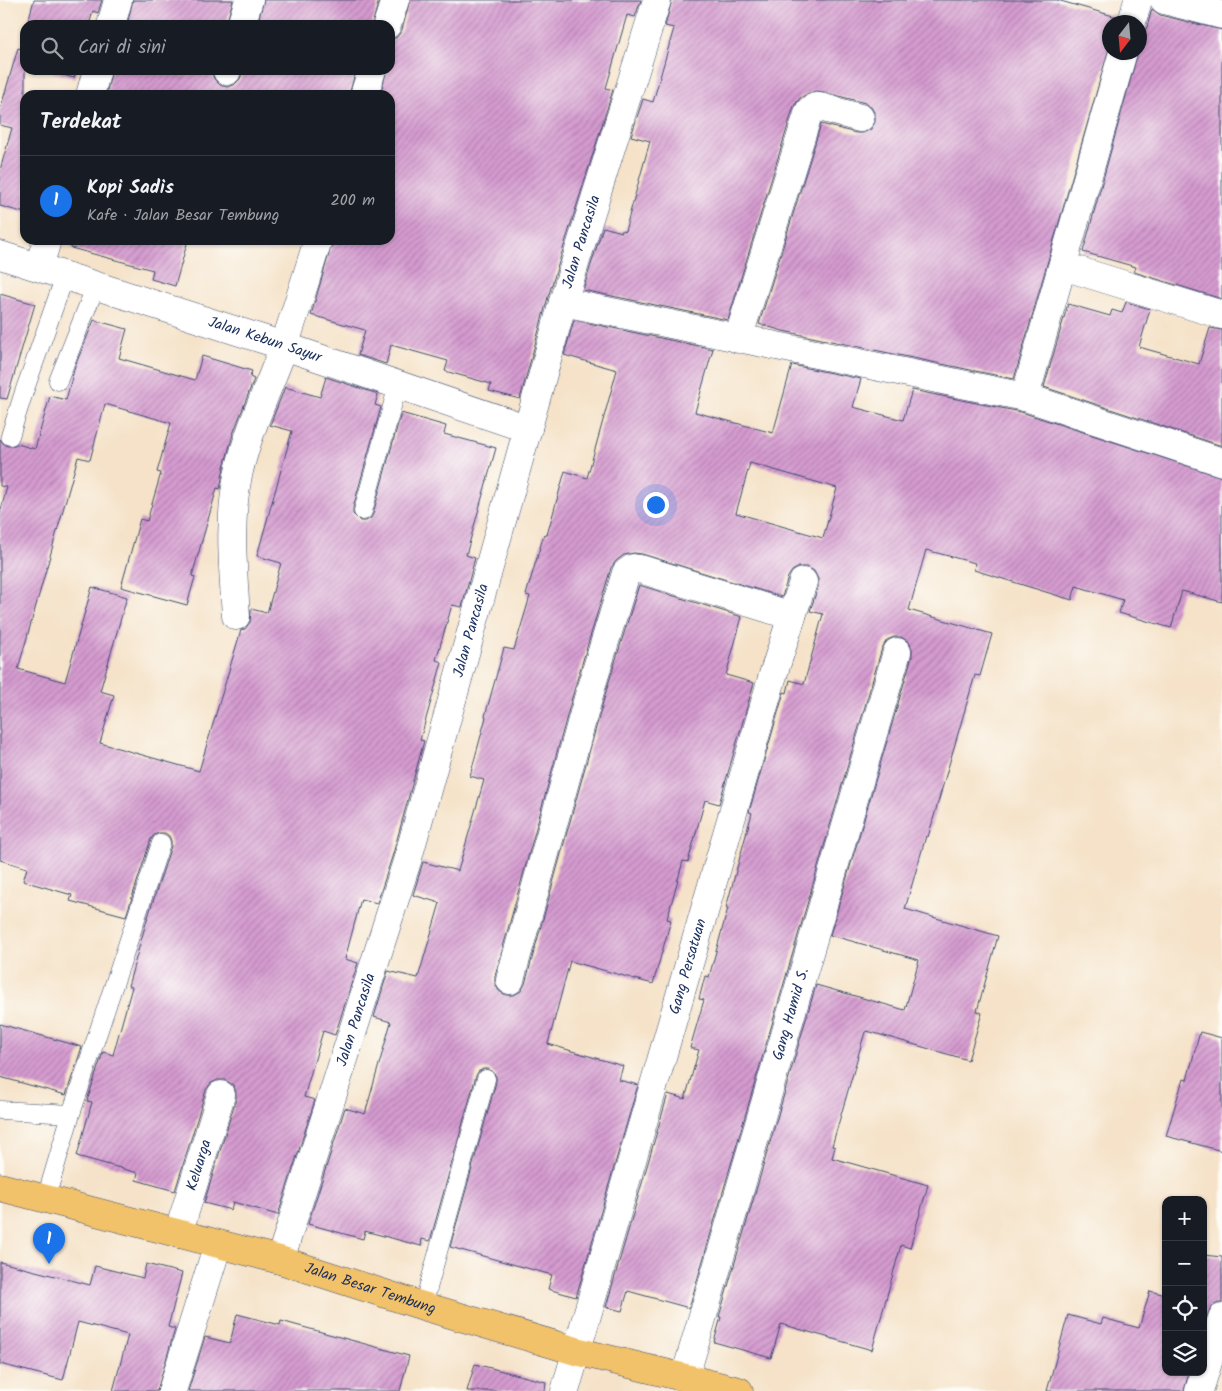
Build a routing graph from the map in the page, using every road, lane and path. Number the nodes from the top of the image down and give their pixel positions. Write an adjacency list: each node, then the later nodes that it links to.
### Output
1 (118, 0): 9 (street)
2 (249, 0): 10 (street)
3 (395, 0): 11 (street)
4 (657, 0): 25 (street, Jalan Pancasila)
5 (1138, 0): 7 (street)
6 (1164, 0): 8 (street)
7 (1134, 15)
8 (1222, 15)
9 (112, 20)
10 (243, 20)
11 (389, 20)
12 (1121, 60): 21 (street)
13 (96, 75): 15 (street)
14 (370, 75): 16 (street)
15 (91, 90)
16 (366, 90)
17 (860, 118): 27 (street)
18 (45, 245): 22 (street)
19 (316, 245): 28 (street)
20 (0, 255): 22 (street, Jalan Kebun Sayur)
21 (1063, 266): 26 (street); 31 (street)
22 (38, 267): 23 (street, Jalan Kebun Sayur)
23 (65, 276): 24 (street, Jalan Kebun Sayur); 33 (lane)
24 (96, 285): 28 (street, Jalan Kebun Sayur); 29 (lane)
25 (563, 302): 27 (street); 32 (street, Jalan Pancasila)
26 (1222, 315)
27 (738, 339): 31 (street)
28 (284, 346): 30 (street, Jalan Kebun Sayur); 37 (street)
29 (58, 381)
30 (398, 385): 32 (street, Jalan Kebun Sayur); 35 (lane)
31 (1025, 397): 34 (street)
32 (528, 429): 50 (street, Jalan Pancasila)
33 (10, 436)
34 (1222, 462)
35 (363, 511)
36 (803, 582): 38 (street, Gang Persatuan)
37 (236, 616)
38 (792, 616): 41 (street); 53 (street, Gang Persatuan)
39 (897, 652): 54 (street, Gang Hamid S.)
40 (161, 843): 45 (lane)
41 (510, 980)
42 (486, 1079): 51 (lane)
43 (221, 1095): 48 (street, Keluarga)
44 (0, 1110): 45 (lane)
45 (71, 1114): 47 (lane)
46 (0, 1186): 47 (highway, Jalan Besar Tembung)
47 (46, 1198): 48 (highway, Jalan Besar Tembung)
48 (178, 1234): 49 (highway, Jalan Besar Tembung)
49 (218, 1244): 50 (highway, Jalan Besar Tembung); 55 (street)
50 (280, 1260): 51 (highway, Jalan Besar Tembung)
51 (423, 1306): 53 (highway, Jalan Besar Tembung)
52 (1222, 1318): 58 (street)
53 (576, 1351): 54 (highway, Jalan Besar Tembung); 56 (street, Gang Persatuan)
54 (700, 1384): 57 (highway, Jalan Besar Tembung)
55 (172, 1391)
56 (565, 1391)
57 (740, 1391)
58 (1199, 1391)

